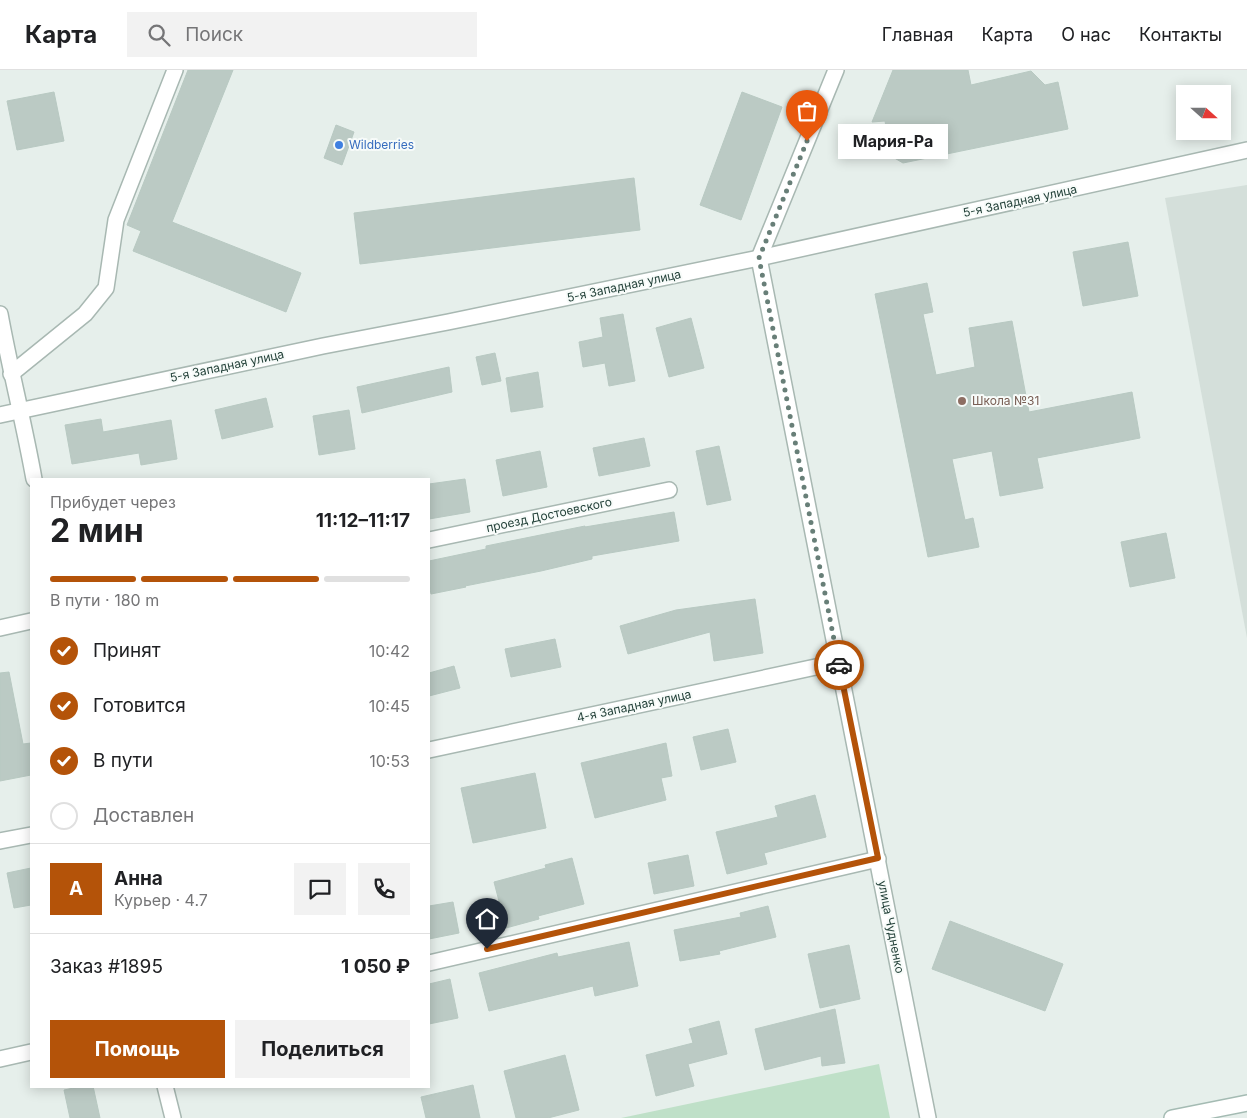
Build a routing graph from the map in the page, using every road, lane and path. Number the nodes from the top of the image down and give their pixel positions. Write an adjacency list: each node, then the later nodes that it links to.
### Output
1 (175, 70): 6 (street)
2 (836, 70): 4 (street)
3 (1247, 150): 4 (street, 5-я Западная улица)
4 (759, 258): 7 (street, 5-я Западная улица); 14 (street, улица Чудненко)
5 (0, 314): 6 (street)
6 (11, 374): 7 (street)
7 (21, 411): 8 (street, 5-я Западная улица); 9 (street)
8 (0, 415)
9 (34, 478)
10 (669, 490): 11 (street, проезд Достоевского)
11 (430, 540)
12 (30, 622): 13 (street)
13 (0, 628)
14 (839, 662): 15 (street, 4-я Западная улица); 18 (street, улица Чудненко)
15 (430, 750)
16 (30, 835): 17 (street)
17 (0, 842)
18 (878, 858): 19 (street); 25 (street, улица Чудненко)
19 (430, 963)
20 (30, 1052): 21 (street)
21 (0, 1058)
22 (166, 1088): 24 (street)
23 (1247, 1103): 26 (street)
24 (173, 1118)
25 (928, 1118)
26 (1172, 1118)

